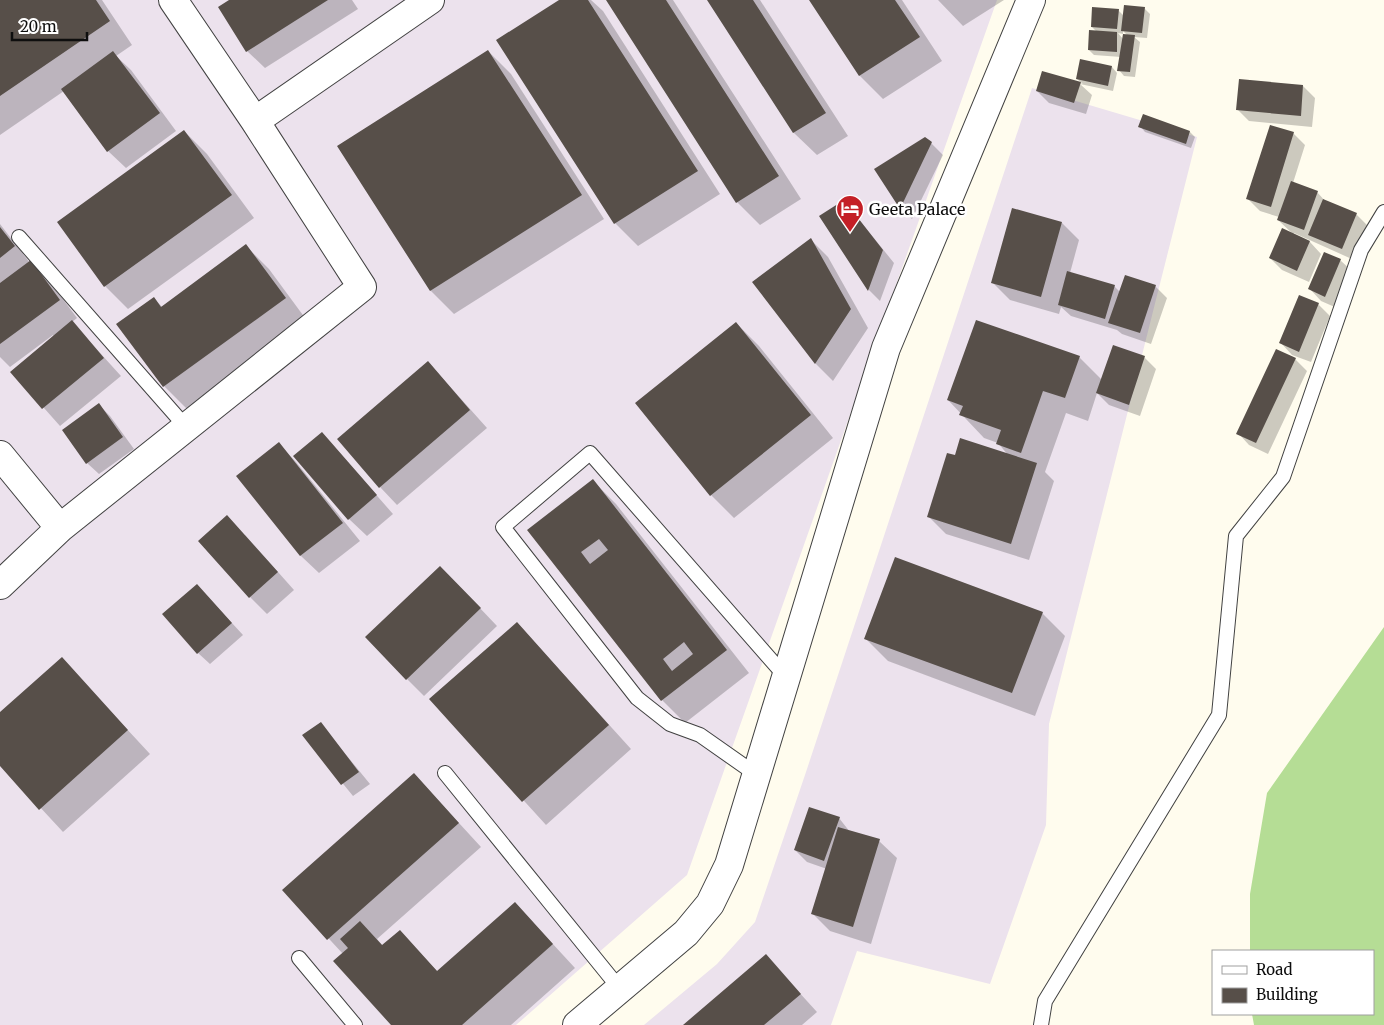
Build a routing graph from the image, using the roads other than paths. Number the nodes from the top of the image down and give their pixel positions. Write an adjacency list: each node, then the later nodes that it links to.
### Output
1 (173, 0): 4 (street)
2 (430, 0): 4 (street)
3 (1031, 0): 11 (street)
4 (255, 121): 7 (street)
5 (1384, 212): 18 (lane)
6 (19, 237): 7 (lane)
7 (186, 428): 9 (street)
8 (0, 455): 9 (street)
9 (60, 528): 10 (street)
10 (0, 585)
11 (786, 677): 13 (street); 13 (lane)
12 (445, 773): 15 (lane)
13 (757, 775): 15 (street)
14 (299, 958): 16 (lane)
15 (620, 989): 17 (street)
16 (355, 1025)
17 (577, 1025)
18 (1041, 1025)

